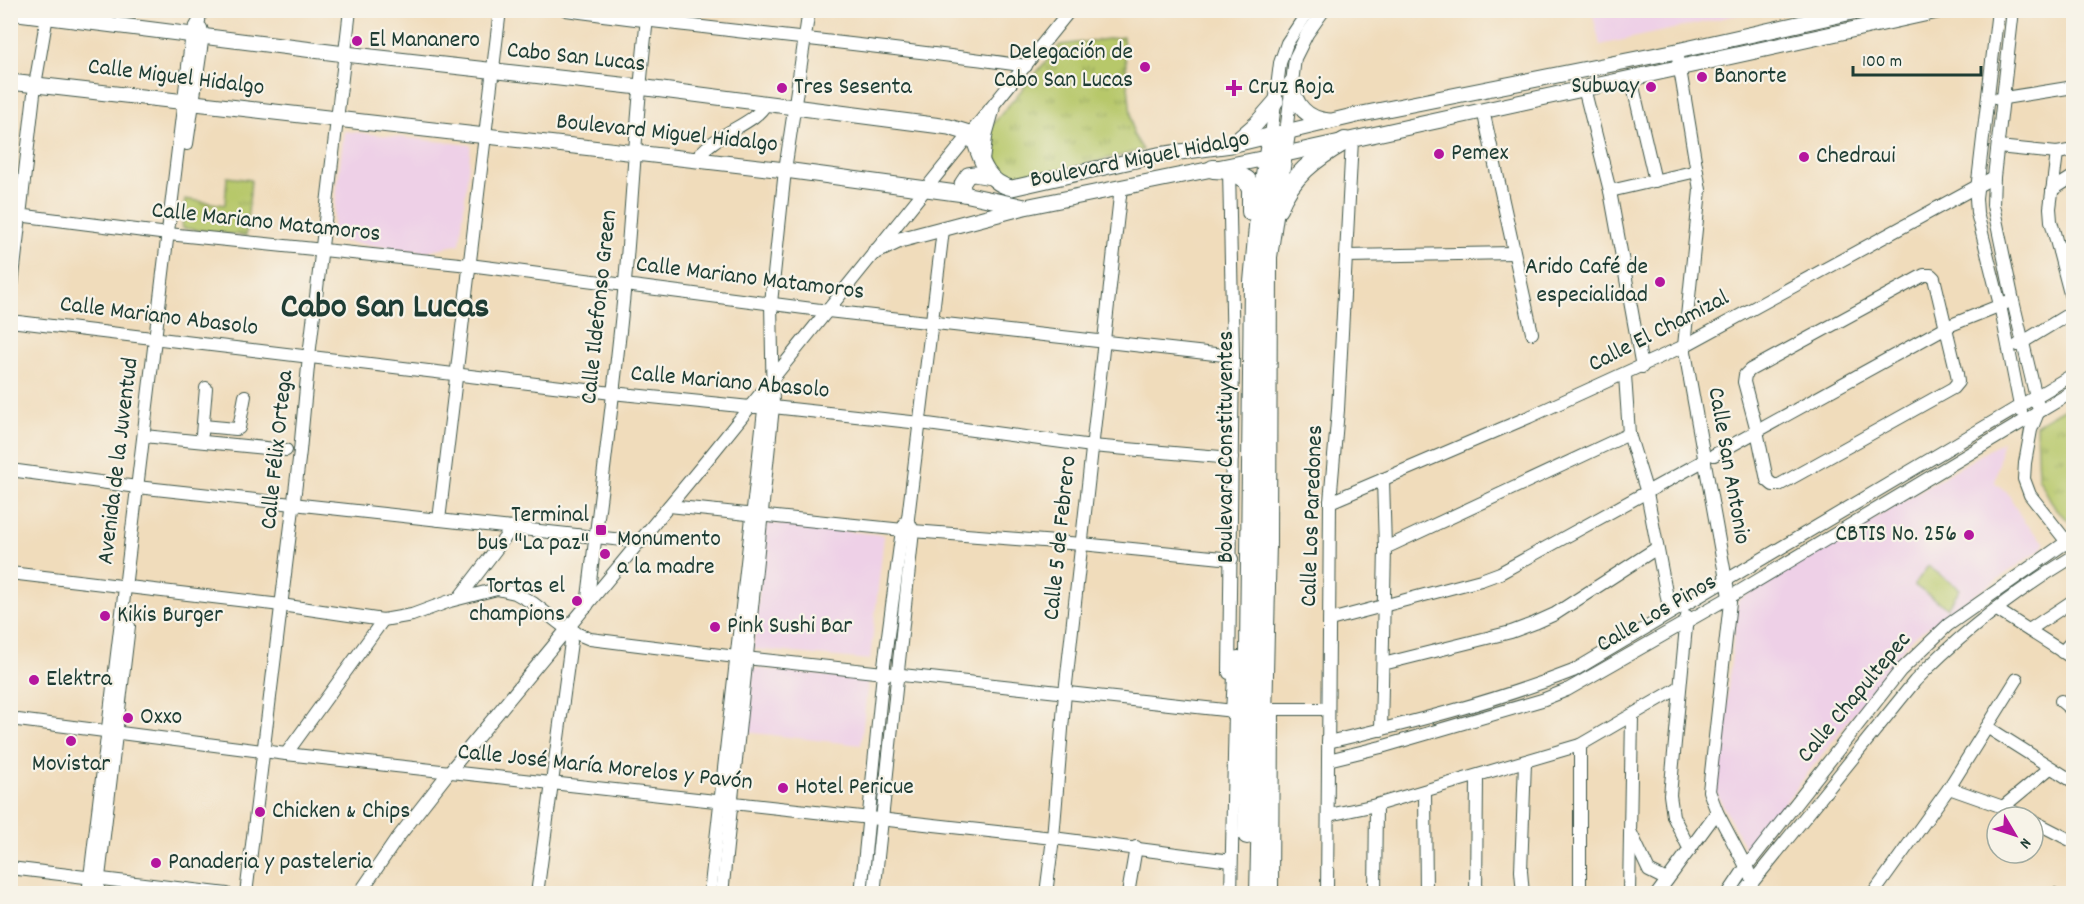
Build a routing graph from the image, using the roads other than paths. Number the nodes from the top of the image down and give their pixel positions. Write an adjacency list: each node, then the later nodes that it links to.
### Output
1 (350, 10): 20 (street, Calle Félix Ortega)
2 (500, 10): 23 (street)
3 (566, 10): 14 (street)
4 (809, 10): 17 (street)
5 (1070, 10): 21 (street)
6 (1309, 10): 33 (street, Boulevard Constituyentes)
7 (1324, 10): 26 (street, Boulevard Constituyentes)
8 (1861, 10): 16 (main road, Boulevard Miguel Hidalgo)
9 (1942, 10): 18 (main road, Boulevard Miguel Hidalgo)
10 (1998, 10): 31 (street)
11 (2013, 10): 32 (street)
12 (10, 12): 13 (main road, Cabo San Lucas)
13 (47, 13): 15 (main road, Cabo San Lucas); 27 (street)
14 (647, 16): 17 (street); 28 (street, Calle Ildefonso Green)
15 (199, 27): 20 (main road, Cabo San Lucas); 34 (street, Avenida de la Juventud)
16 (1781, 28): 18 (main road); 19 (main road, Boulevard Miguel Hidalgo)
17 (805, 37): 21 (street); 36 (street)
18 (1785, 45): 22 (main road, Boulevard Miguel Hidalgo)
19 (1677, 51): 22 (street, Calle San Antonio); 40 (main road, Boulevard Miguel Hidalgo)
20 (345, 54): 23 (main road, Cabo San Lucas); 39 (street, Calle Félix Ortega)
21 (1026, 66): 37 (street)
22 (1680, 67): 24 (main road, Boulevard Miguel Hidalgo); 56 (street, Calle San Antonio)
23 (492, 71): 28 (main road, Cabo San Lucas); 43 (street)
24 (1631, 78): 30 (main road, Boulevard Miguel Hidalgo); 60 (street)
25 (10, 82): 27 (main road, Calle Miguel Hidalgo)
26 (1291, 83): 40 (main road); 42 (street, Boulevard Constituyentes)
27 (35, 85): 34 (main road, Calle Miguel Hidalgo); 68 (street)
28 (639, 87): 35 (main road, Cabo San Lucas); 49 (street, Calle Ildefonso Green)
29 (2073, 87): 32 (street)
30 (1584, 88): 38 (main road, Boulevard Miguel Hidalgo); 65 (street)
31 (1988, 98): 32 (street); 62 (street)
32 (2003, 99): 46 (street)
33 (1276, 100): 42 (street, Boulevard Constituyentes); 45 (main road)
34 (189, 101): 39 (main road, Calle Miguel Hidalgo); 71 (street, Avenida de la Juventud)
35 (766, 103): 36 (main road, Cabo San Lucas); 53 (street)
36 (795, 106): 41 (main road, Cabo San Lucas); 55 (street)
37 (992, 109): 41 (street); 52 (main road)
38 (1483, 110): 44 (main road, Boulevard Miguel Hidalgo); 76 (street)
39 (337, 120): 43 (main road, Boulevard Miguel Hidalgo); 73 (street, Calle Félix Ortega)
40 (1335, 121): 42 (main road, Boulevard Miguel Hidalgo)
41 (972, 134): 52 (main road); 63 (street)
42 (1278, 134): 45 (main road, Boulevard Miguel Hidalgo); 51 (highway, Boulevard Constituyentes)
43 (483, 137): 49 (main road, Boulevard Miguel Hidalgo); 78 (street)
44 (1348, 141): 51 (main road, Boulevard Miguel Hidalgo); 69 (highway); 77 (street, Calle Los Paredones)
45 (1231, 145): 50 (main road, Boulevard Miguel Hidalgo)
46 (1998, 147): 48 (street); 59 (street)
47 (2073, 150): 48 (street)
48 (2057, 153): 64 (street)
49 (636, 154): 53 (main road, Boulevard Miguel Hidalgo); 80 (street, Calle Ildefonso Green)
50 (1158, 155): 58 (main road, Boulevard Miguel Hidalgo); 61 (main road)
51 (1274, 157): 54 (main road, Boulevard Miguel Hidalgo); 69 (highway, Boulevard Constituyentes); 79 (highway, Boulevard Constituyentes)
52 (981, 160): 58 (main road)
53 (695, 161): 55 (main road, Boulevard Miguel Hidalgo)
54 (1221, 169): 61 (main road, Boulevard Miguel Hidalgo); 79 (highway); 97 (street)
55 (785, 170): 63 (main road, Boulevard Miguel Hidalgo); 83 (street)
56 (1698, 171): 60 (street); 94 (street, Calle San Antonio)
57 (2073, 176): 64 (street)
58 (992, 177): 66 (main road)
59 (1994, 177): 62 (street, Calle El Chamizal); 81 (street)
60 (1655, 181): 65 (street)
61 (1121, 186): 67 (main road, Boulevard Miguel Hidalgo); 92 (street, Calle 5 de Febrero)
62 (1977, 186): 84 (street); 94 (street, Calle El Chamizal)
63 (925, 189): 66 (main road, Boulevard Miguel Hidalgo); 75 (street)
64 (2052, 190): 74 (street)
65 (1610, 191): 98 (street)
66 (964, 194): 67 (main road, Boulevard Miguel Hidalgo)
67 (1025, 207): 70 (main road)
68 (15, 214): 71 (street, Calle Mariano Matamoros); 82 (street)
69 (1271, 227): 137 (highway, Boulevard Constituyentes)
70 (943, 230): 75 (main road); 88 (street)
71 (172, 234): 73 (street, Calle Mariano Matamoros); 91 (street, Avenida de la Juventud)
72 (2073, 243): 74 (street)
73 (321, 250): 78 (street, Calle Mariano Matamoros); 96 (street, Calle Félix Ortega)
74 (2059, 251): 85 (street)
75 (875, 252): 86 (street)
76 (1514, 253): 77 (street); 90 (street)
77 (1347, 256): 128 (street, Calle Los Paredones)
78 (469, 265): 80 (street, Calle Mariano Matamoros); 99 (street)
79 (1253, 282): 137 (highway, Boulevard Constituyentes)
80 (625, 284): 83 (street, Calle Mariano Matamoros); 105 (street, Calle Ildefonso Green)
81 (2013, 301): 84 (street); 93 (street)
82 (10, 303)
83 (771, 303): 86 (street, Calle Mariano Matamoros); 102 (street)
84 (2000, 305): 89 (street); 95 (street)
85 (2073, 310): 93 (street)
86 (828, 311): 88 (street, Calle Mariano Matamoros); 102 (street)
87 (10, 321): 91 (street, Calle Mariano Abasolo)
88 (932, 322): 92 (street, Calle Mariano Matamoros); 113 (street)
89 (1946, 327): 115 (street); 115 (street); 115 (street)
90 (1532, 333)
91 (159, 339): 96 (street, Calle Mariano Abasolo); 118 (street, Avenida de la Juventud)
92 (1104, 340): 97 (street, Calle Mariano Matamoros); 120 (street, Calle 5 de Febrero)
93 (2022, 342): 95 (street); 106 (street)
94 (1684, 346): 98 (street, Calle El Chamizal); 123 (street, Calle San Antonio)
95 (2008, 350): 108 (street)
96 (309, 356): 99 (street, Calle Mariano Abasolo); 129 (street, Calle Félix Ortega)
97 (1233, 356): 122 (street)
98 (1641, 366): 101 (street, Calle El Chamizal)
99 (456, 373): 105 (street, Calle Mariano Abasolo); 132 (street)
100 (2073, 374): 106 (street, Calle Los Pinos)
101 (1625, 375): 117 (street); 125 (street, Calle El Chamizal)
102 (769, 385): 109 (street); 110 (street)
103 (206, 388): 114 (street)
104 (2073, 391): 111 (street, Calle Los Pinos)
105 (612, 393): 109 (street, Calle Mariano Abasolo); 135 (street, Calle Ildefonso Green)
106 (2037, 395): 108 (street, Calle Los Pinos); 111 (street)
107 (245, 396): 114 (street)
108 (2020, 404): 112 (street); 145 (street, Calle Los Pinos)
109 (750, 407): 110 (street, Calle Mariano Abasolo); 130 (street)
110 (769, 407): 113 (street, Calle Mariano Abasolo); 131 (street)
111 (2039, 410): 112 (street, Calle Los Pinos); 116 (street)
112 (2023, 420): 116 (street); 147 (street, Calle Los Pinos)
113 (920, 423): 120 (street, Calle Mariano Abasolo); 134 (street)
114 (203, 426): 119 (street)
115 (1757, 430): 123 (street)
116 (2031, 430): 139 (street)
117 (1629, 434): 127 (street); 140 (street)
118 (147, 436): 119 (street); 126 (street, Avenida de la Juventud)
119 (201, 441): 121 (street)
120 (1092, 446): 122 (street, Calle Mariano Abasolo); 138 (street, Calle 5 de Febrero)
121 (286, 450)
122 (1232, 458): 143 (street)
123 (1709, 458): 127 (street); 145 (street, Calle San Antonio)
124 (10, 470): 126 (street)
125 (1383, 479): 128 (street, Calle El Chamizal); 140 (street)
126 (141, 487): 129 (street); 146 (street, Avenida de la Juventud)
127 (1647, 493): 141 (street); 152 (street)
128 (1330, 502): 157 (street, Calle Los Paredones)
129 (293, 503): 132 (street); 151 (street, Calle Félix Ortega)
130 (669, 506): 131 (street); 136 (street)
131 (757, 515): 134 (street); 163 (street)
132 (439, 520): 133 (street)
133 (513, 527): 135 (street); 148 (street)
134 (907, 530): 138 (street); 166 (street); 167 (street)
135 (595, 538): 136 (street); 153 (street, Calle Ildefonso Green)
136 (641, 542): 153 (street)
137 (1259, 542): 172 (highway); 174 (highway, Boulevard Constituyentes); 205 (highway)
138 (1082, 544): 143 (street); 170 (street, Calle 5 de Febrero)
139 (2072, 544): 210 (street, Calle Chapultepec)
140 (1385, 548): 152 (street)
141 (1658, 548): 155 (street); 165 (street)
142 (2073, 556): 154 (street, Calle Chapultepec)
143 (1232, 559): 174 (street)
144 (10, 573): 146 (street)
145 (1727, 578): 147 (street, Calle San Antonio); 150 (street, Calle Los Pinos)
146 (129, 587): 151 (street); 180 (street, Avenida de la Juventud)
147 (1730, 597): 158 (street, Calle Los Pinos); 198 (street, Calle San Antonio)
148 (459, 598): 156 (street); 159 (street)
149 (2073, 600): 160 (street)
150 (1687, 603): 155 (street, Calle Los Pinos); 158 (street)
151 (281, 605): 156 (street); 183 (street, Calle Félix Ortega)
152 (1384, 605): 157 (street); 165 (street)
153 (587, 607): 159 (street)
154 (1997, 610): 160 (street); 214 (street, Calle Chapultepec)
155 (1670, 613): 179 (street, Calle Los Pinos)
156 (383, 620): 184 (street)
157 (1330, 620): 173 (street, Calle Los Paredones)
158 (1687, 621): 169 (street); 185 (street, Calle Los Pinos)
159 (569, 629): 163 (street); 188 (street); 190 (street)
160 (2029, 630): 162 (street)
161 (2073, 639): 162 (street)
162 (2062, 652): 164 (street)
163 (742, 658): 166 (street); 194 (street)
164 (2073, 659)
165 (1383, 664): 179 (street)
166 (883, 673): 167 (street); 200 (street)
167 (898, 675): 170 (street); 201 (street)
168 (2018, 680): 178 (street)
169 (1680, 687): 176 (street); 208 (street)
170 (1065, 693): 174 (street); 204 (street, Calle 5 de Febrero)
171 (2061, 701): 175 (street)
172 (1273, 709): 173 (street); 230 (street)
173 (1328, 710): 181 (street, Calle Los Paredones)
174 (1237, 712): 205 (highway, Boulevard Constituyentes); 209 (street, Boulevard Constituyentes)
175 (2073, 712)
176 (1632, 716): 182 (street); 203 (street)
177 (10, 719): 180 (street, Calle José María Morelos y Pavón)
178 (1987, 727): 187 (street); 192 (street)
179 (1381, 730): 181 (street, Calle Los Pinos)
180 (113, 731): 183 (street, Calle José María Morelos y Pavón); 212 (street, Avenida de la Juventud)
181 (1328, 742): 185 (street, Calle Los Paredones)
182 (1580, 745): 186 (street); 236 (street)
183 (262, 751): 184 (street, Calle José María Morelos y Pavón); 218 (street, Calle Félix Ortega)
184 (286, 754): 188 (street, Calle José María Morelos y Pavón)
185 (1328, 760): 199 (street, Calle Los Paredones)
186 (1525, 762): 189 (street); 235 (street)
187 (2050, 768): 191 (street); 197 (street)
188 (449, 772): 190 (street, Calle José María Morelos y Pavón); 219 (street)
189 (1478, 777): 193 (street); 234 (street)
190 (551, 782): 194 (street, Calle José María Morelos y Pavón); 220 (street)
191 (2073, 782)
192 (1949, 788): 196 (street); 241 (street)
193 (1425, 791): 195 (street); 233 (street)
194 (726, 802): 200 (street, Calle José María Morelos y Pavón); 221 (street); 222 (street)
195 (1376, 805): 199 (street); 232 (street)
196 (1997, 805)
197 (2005, 805)
198 (1717, 812): 208 (street); 210 (street, Calle San Antonio)
199 (1329, 815): 231 (street, Calle Los Paredones)
200 (868, 818): 201 (street, Calle José María Morelos y Pavón); 223 (street)
201 (882, 820): 204 (street, Calle José María Morelos y Pavón); 224 (street)
202 (2045, 827): 206 (street)
203 (1629, 829): 213 (street); 237 (street)
204 (1053, 838): 207 (street, Calle José María Morelos y Pavón); 225 (street, Calle 5 de Febrero)
205 (1253, 842): 228 (highway, Boulevard Constituyentes); 229 (highway)
206 (2073, 842)
207 (1136, 847): 209 (street, Calle José María Morelos y Pavón); 226 (street)
208 (1690, 850): 213 (street)
209 (1231, 861): 227 (street, Boulevard Constituyentes)
210 (1746, 867): 214 (street, Calle San Antonio); 239 (street, Calle Chapultepec)
211 (10, 868): 212 (street)
212 (95, 877): 215 (street, Avenida de la Juventud); 216 (street, Avenida de la Juventud); 217 (street)
213 (1667, 880): 238 (street)
214 (1753, 880): 240 (street, Calle Chapultepec)
215 (88, 894)
216 (97, 894)
217 (227, 894)
218 (246, 894)
219 (359, 894)
220 (537, 894)
221 (710, 894)
222 (722, 894)
223 (861, 894)
224 (874, 894)
225 (1046, 894)
226 (1128, 894)
227 (1231, 894)
228 (1246, 894)
229 (1258, 894)
230 (1272, 894)
231 (1327, 894)
232 (1375, 894)
233 (1426, 894)
234 (1476, 894)
235 (1523, 894)
236 (1580, 894)
237 (1629, 894)
238 (1658, 894)
239 (1728, 894)
240 (1743, 894)
241 (1873, 894)

